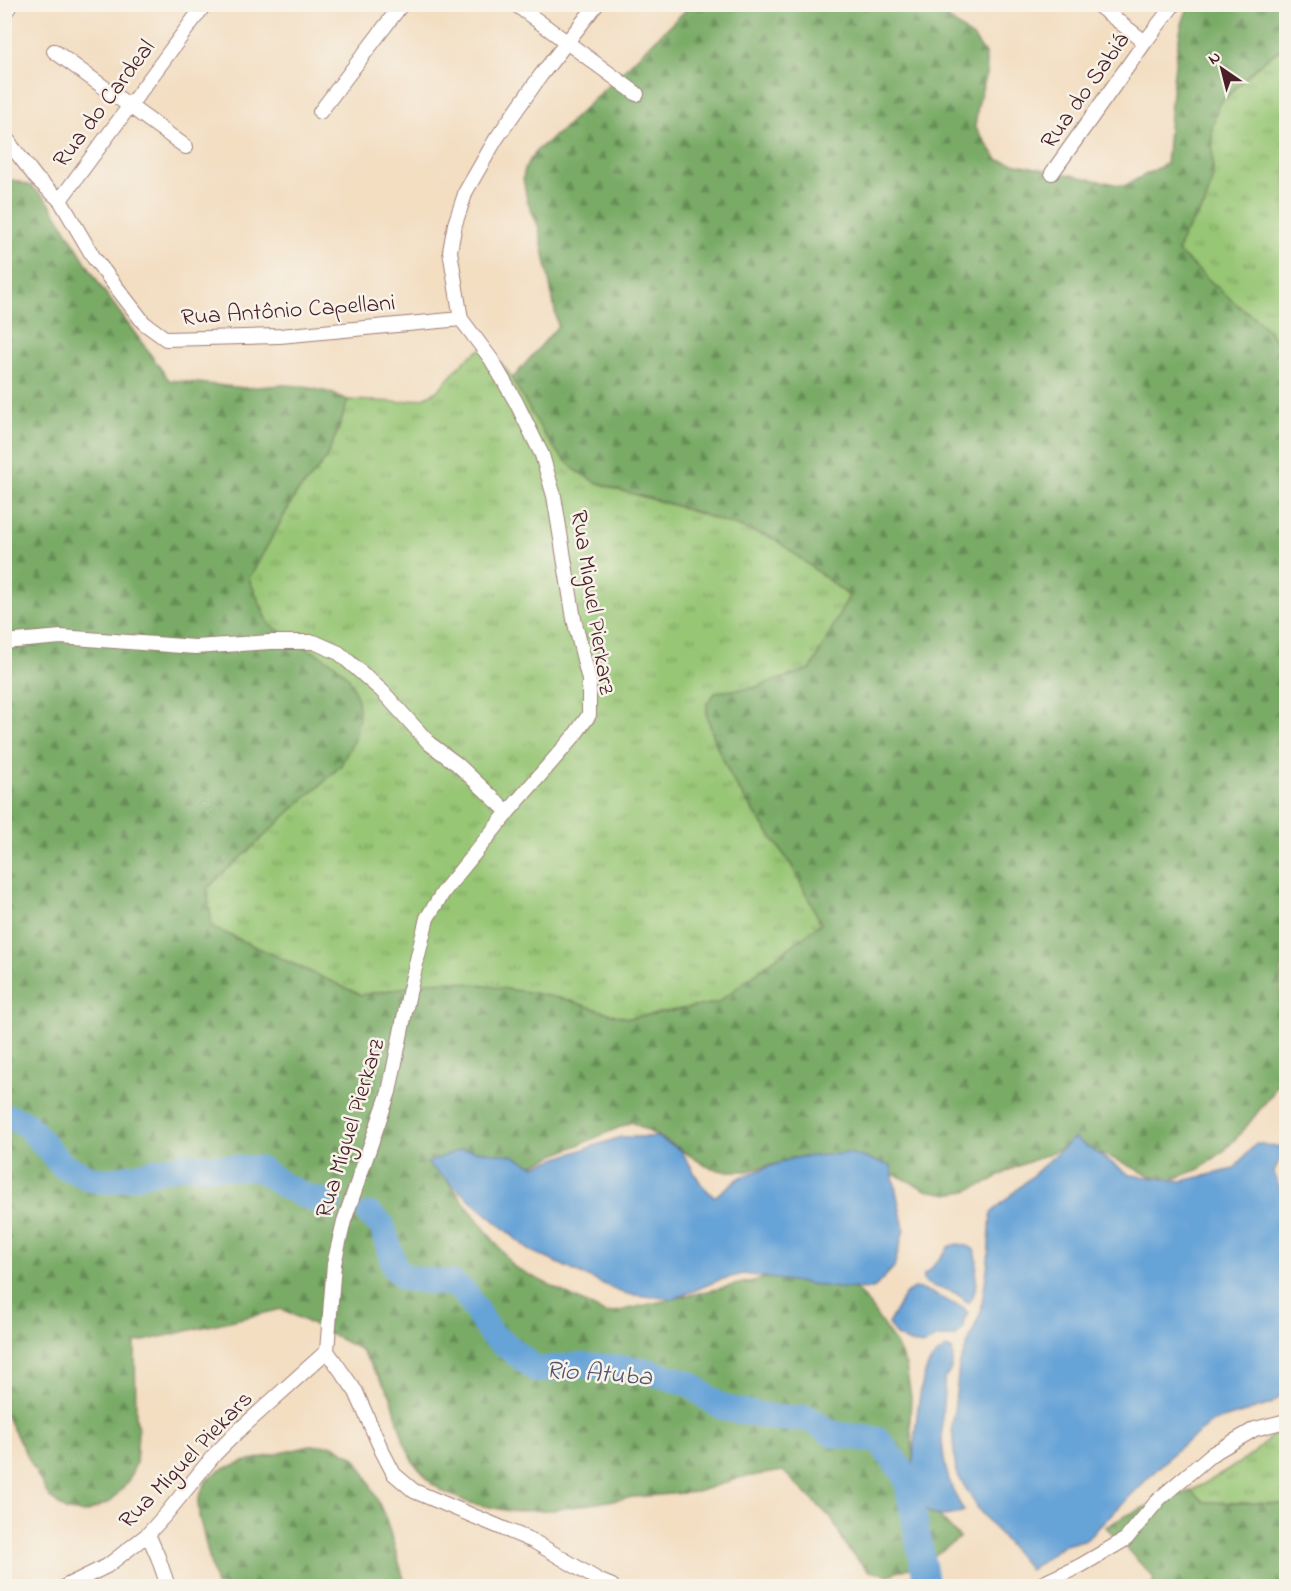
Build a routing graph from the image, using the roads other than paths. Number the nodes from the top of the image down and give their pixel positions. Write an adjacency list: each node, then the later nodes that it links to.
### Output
1 (12, 4): 8 (street)
2 (205, 4): 13 (street, Rua do Cardeal)
3 (402, 4): 14 (street)
4 (515, 4): 10 (street)
5 (597, 4): 10 (street, Rua Miguel Pierkarz)
6 (1096, 4): 9 (street)
7 (1174, 4): 9 (street, Rua do Sabiá)
8 (4, 14)
9 (1145, 42): 17 (street, Rua do Sabiá)
10 (566, 43): 12 (street); 19 (street, Rua Miguel Pierkarz)
11 (54, 51): 13 (street)
12 (637, 94)
13 (129, 105): 16 (street); 18 (street, Rua do Cardeal)
14 (320, 112)
15 (4, 134): 18 (street, Rua Antônio Capellani)
16 (186, 147)
17 (1052, 173)
18 (60, 200): 19 (street, Rua Antônio Capellani)
19 (461, 318): 21 (street, Rua Miguel Pierkarz)
20 (4, 642): 21 (street)
21 (508, 812): 22 (street, Rua Miguel Pierkarz)
22 (327, 1351): 24 (street, Rua Miguel Piekars); 27 (street)
23 (1287, 1421): 28 (street)
24 (148, 1534): 25 (street, Rua Miguel Piekars); 26 (street)
25 (66, 1587)
26 (168, 1587)
27 (612, 1587)
28 (1037, 1587)

